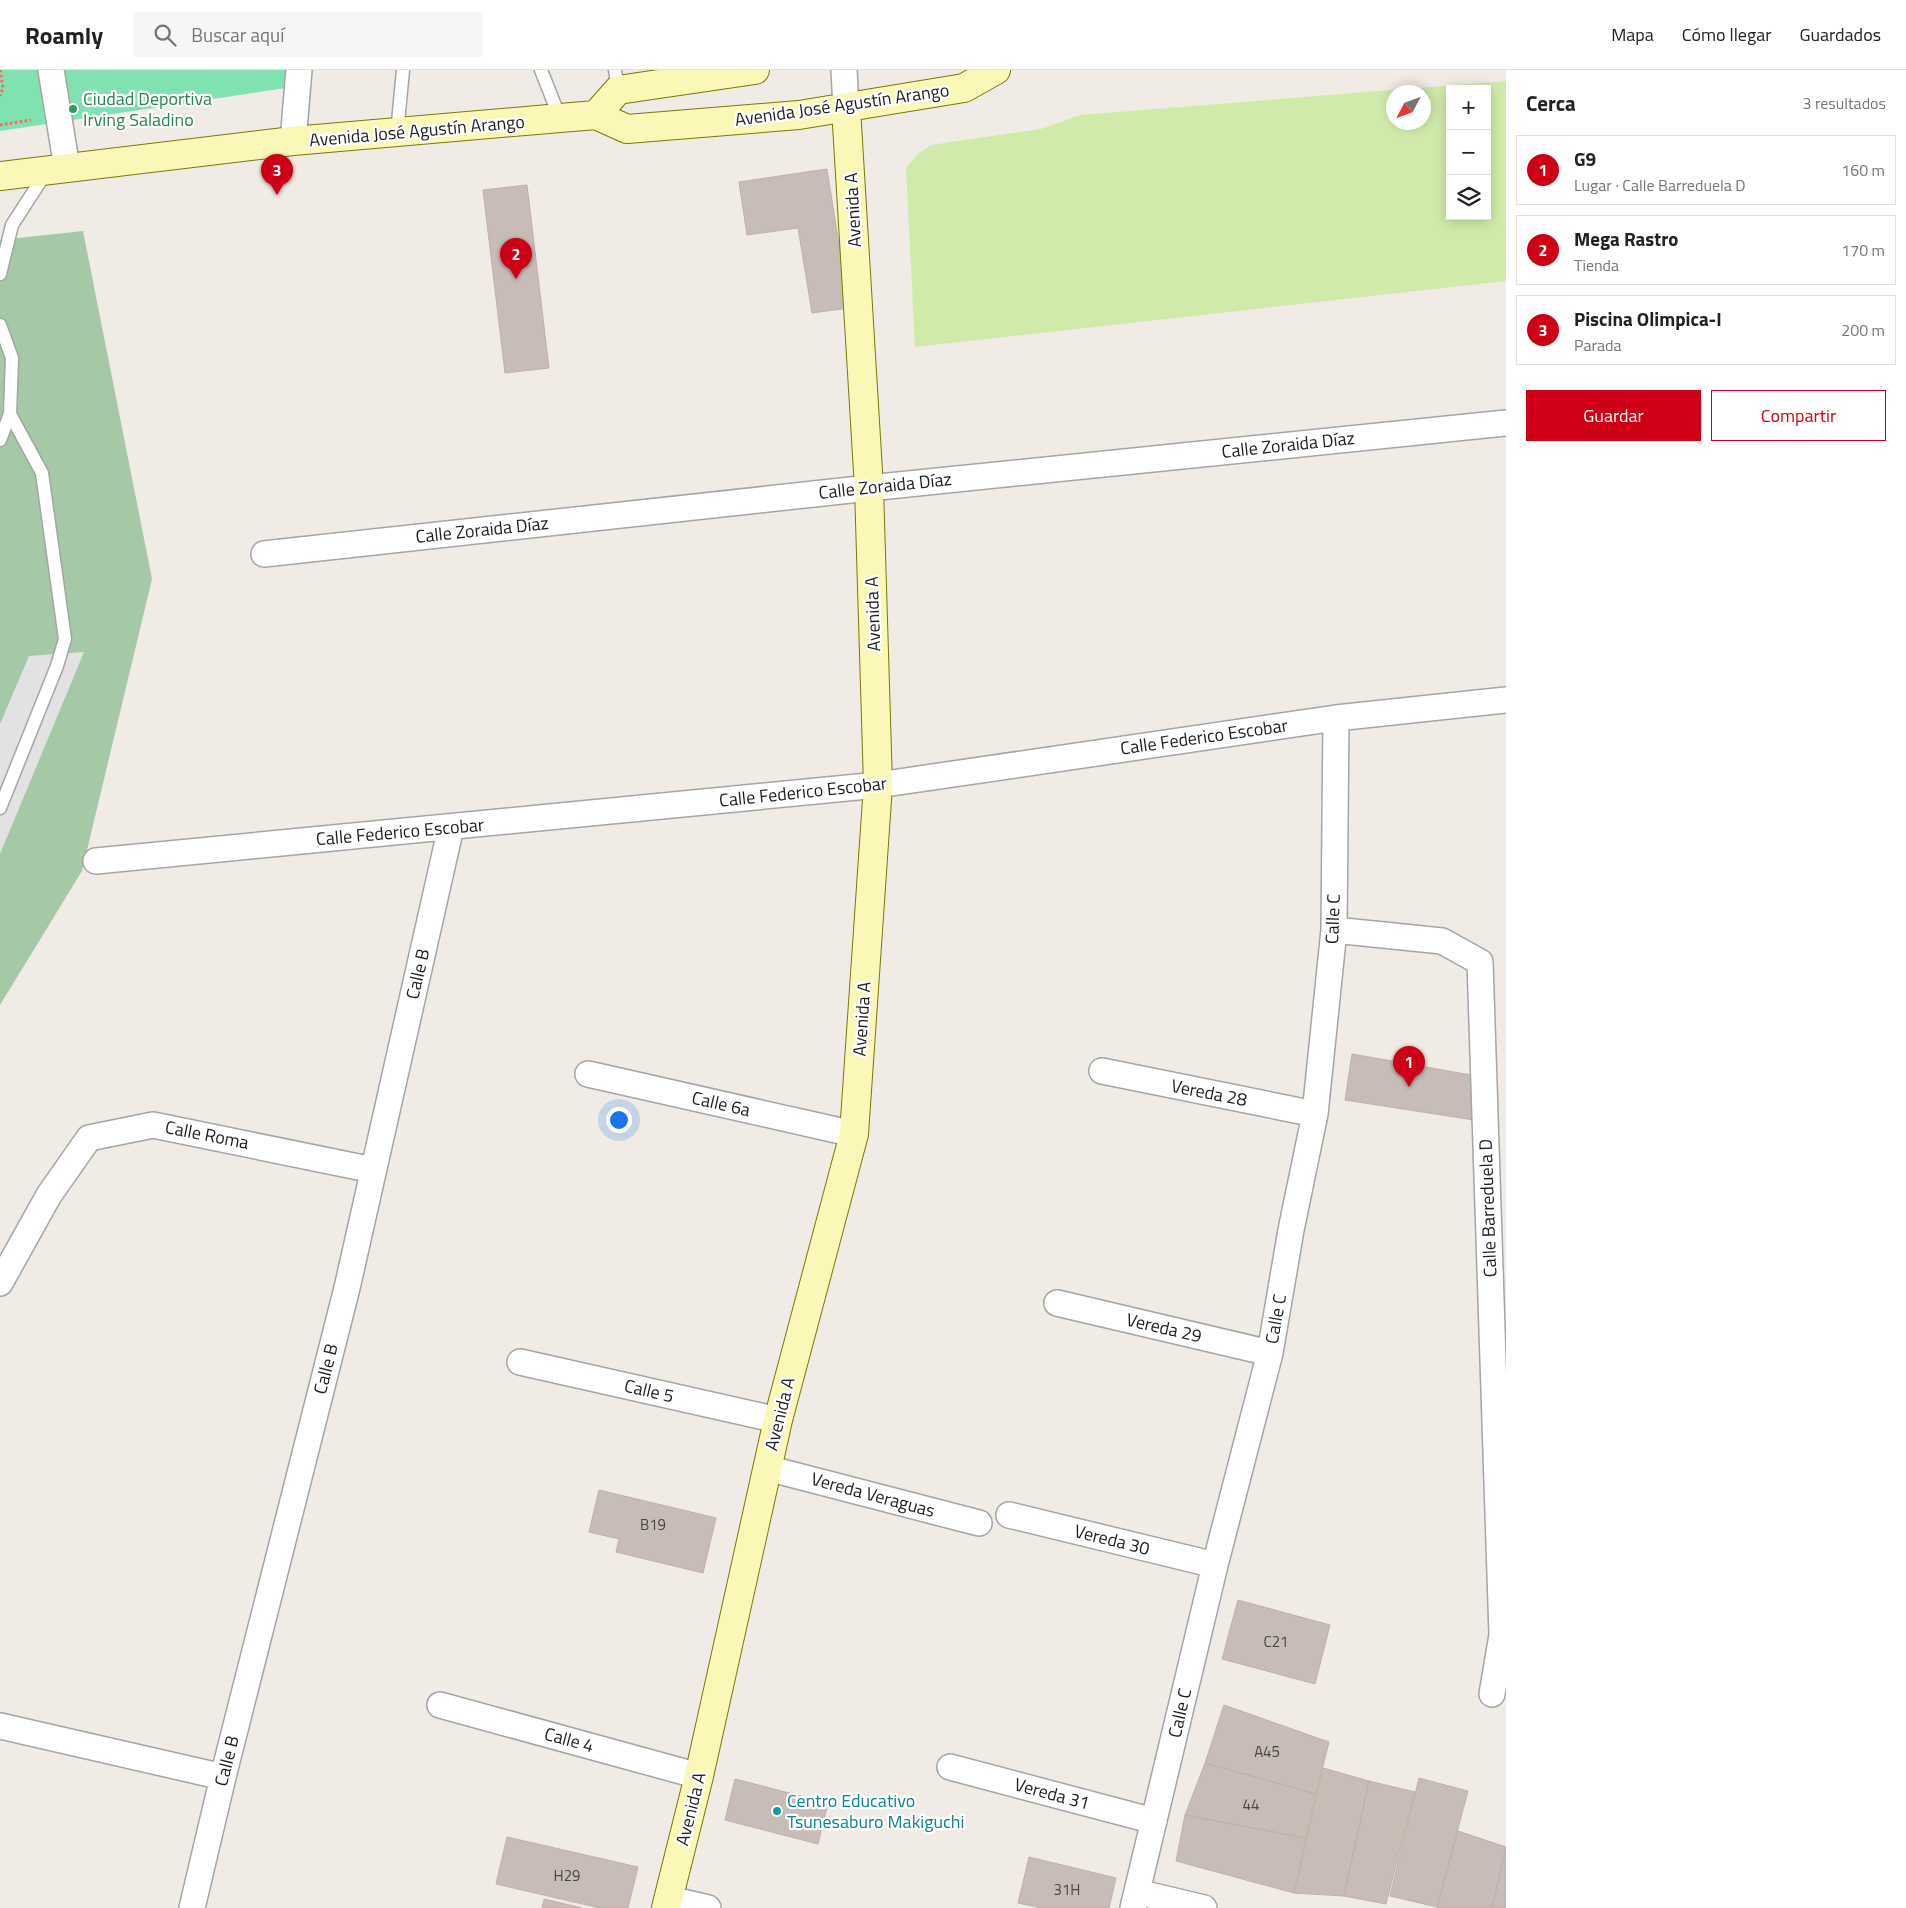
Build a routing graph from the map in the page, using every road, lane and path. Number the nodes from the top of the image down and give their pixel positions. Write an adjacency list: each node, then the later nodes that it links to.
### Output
1 (0, 70): 10 (path)
2 (51, 70): 16 (street)
3 (299, 70): 15 (street)
4 (403, 70): 14 (lane)
5 (541, 70): 13 (lane)
6 (755, 70): 9 (street)
7 (844, 70): 11 (street)
8 (996, 70): 11 (street, Avenida José Agustín Arango)
9 (616, 80): 12 (street)
10 (0, 96)
11 (846, 108): 12 (street, Avenida José Agustín Arango); 23 (street, Avenida A)
12 (596, 116): 13 (street, Avenida José Agustín Arango)
13 (560, 118): 14 (street, Avenida José Agustín Arango)
14 (397, 134): 15 (street, Avenida José Agustín Arango)
15 (293, 142): 16 (street, Avenida José Agustín Arango)
16 (57, 169): 17 (street, Avenida José Agustín Arango); 18 (lane)
17 (0, 176)
18 (0, 274)
19 (0, 325): 20 (lane)
20 (10, 414): 22 (lane); 28 (lane)
21 (1506, 423): 23 (street, Calle Zoraida Díaz)
22 (0, 440)
23 (869, 488): 24 (street, Calle Zoraida Díaz); 27 (street, Avenida A)
24 (264, 554)
25 (1506, 700): 26 (street, Calle Federico Escobar)
26 (1336, 718): 27 (street, Calle Federico Escobar); 31 (street, Calle C)
27 (878, 786): 29 (street, Calle Federico Escobar); 35 (street, Avenida A)
28 (0, 808)
29 (451, 827): 30 (street, Calle Federico Escobar); 36 (street, Calle B)
30 (96, 861)
31 (1334, 930): 34 (street, Calle C); 46 (street, Calle Barreduela D)
32 (1102, 1071): 34 (street, Vereda 28)
33 (588, 1074): 35 (street, Calle 6a)
34 (1315, 1114): 39 (street, Calle C)
35 (854, 1134): 41 (street, Avenida A)
36 (373, 1170): 37 (street, Calle Roma); 51 (street, Calle B)
37 (0, 1283)
38 (1057, 1303): 39 (street, Vereda 29)
39 (1270, 1353): 45 (street, Calle C)
40 (520, 1362): 41 (street, Calle 5)
41 (778, 1420): 42 (street, Avenida A)
42 (767, 1468): 44 (street, Vereda Veraguas); 50 (street, Avenida A)
43 (1009, 1515): 45 (street, Vereda 30)
44 (979, 1523)
45 (1215, 1565): 52 (street, Calle C)
46 (1492, 1694)
47 (440, 1705): 50 (street, Calle 4)
48 (0, 1726): 51 (street)
49 (950, 1767): 52 (street, Vereda 31)
50 (699, 1776): 54 (street, Avenida A)
51 (223, 1777): 55 (street, Calle B)
52 (1154, 1822): 53 (street, Calle C)
53 (1135, 1900): 57 (street)
54 (668, 1903): 56 (street)
55 (192, 1908)
56 (708, 1908)
57 (1204, 1908)

